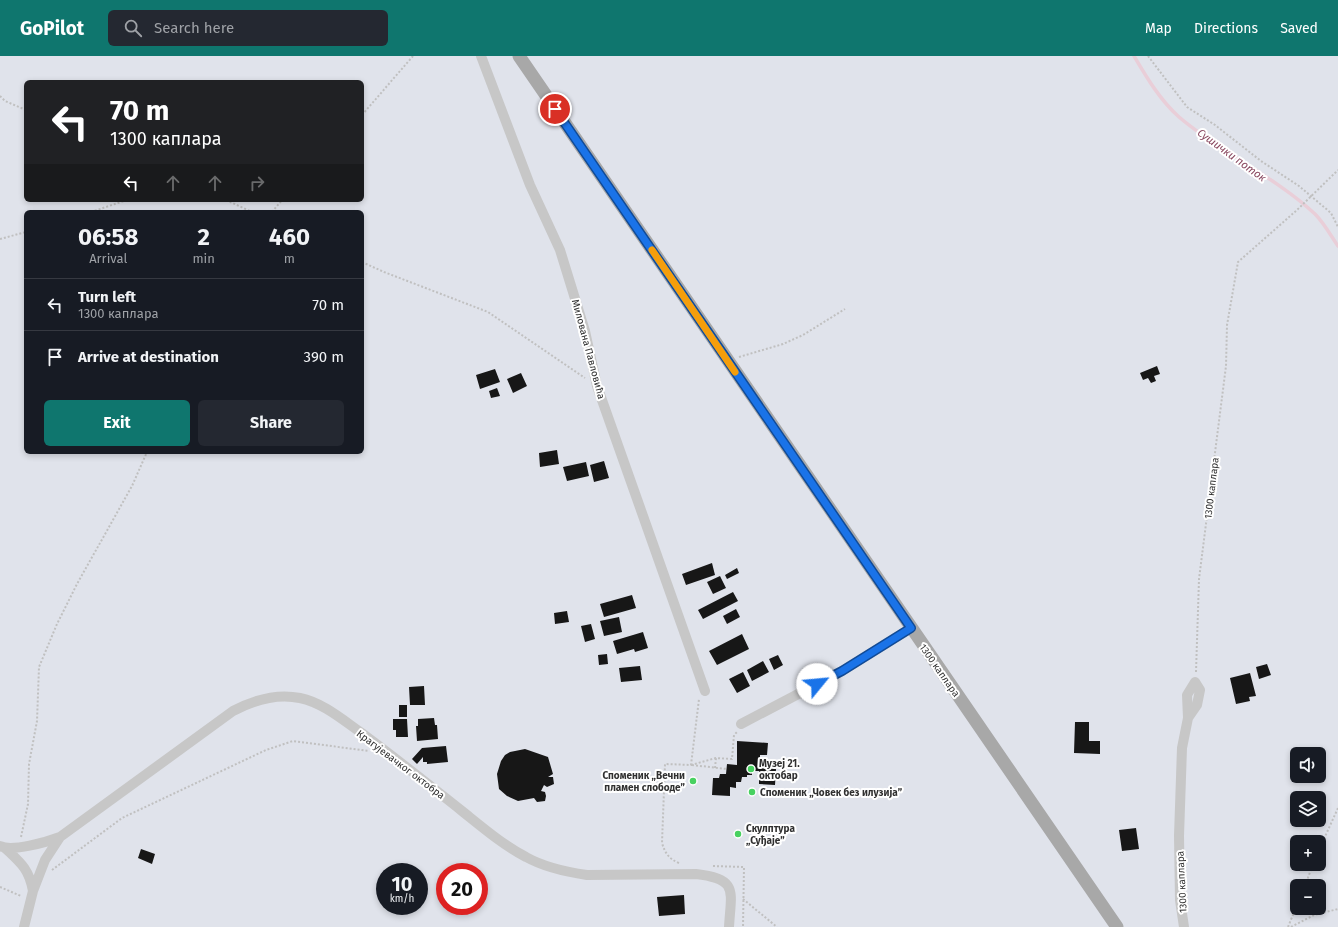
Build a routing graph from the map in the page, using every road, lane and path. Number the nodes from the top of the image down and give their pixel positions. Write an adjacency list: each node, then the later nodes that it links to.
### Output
1 (413, 56): 7 (path)
2 (481, 56): 22 (street, Милована Павловића)
3 (519, 56): 21 (main road, 1300 каплара)
4 (1148, 56): 9 (path)
5 (0, 96): 6 (path)
6 (24, 109)
7 (364, 113)
8 (1338, 170): 9 (path, 1300 каплара)
9 (1310, 196): 16 (path); 25 (path, 1300 каплара)
10 (121, 202): 13 (path)
11 (230, 202): 14 (path)
12 (280, 202): 15 (path)
13 (97, 210)
14 (248, 210)
15 (274, 210)
16 (1338, 227)
17 (24, 233): 18 (path)
18 (0, 239)
19 (364, 263): 22 (path)
20 (844, 309): 21 (path)
21 (727, 360): 24 (main road, 1300 каплара)
22 (597, 386): 26 (street, Милована Павловића)
23 (146, 454): 36 (path)
24 (911, 628): 27 (street); 50 (main road, 1300 каплара)
25 (1195, 682): 51 (street, 1300 каплара)
26 (703, 686): 30 (path)
27 (741, 724): 29 (path)
28 (375, 752): 40 (path)
29 (716, 758): 30 (path); 31 (path)
30 (691, 765): 31 (path); 38 (path)
31 (715, 768): 32 (path)
32 (727, 769)
33 (1338, 808): 34 (path)
34 (1326, 835)
35 (60, 838): 36 (street); 40 (street); 47 (street, Крагујевачког октобра)
36 (19, 846): 37 (street)
37 (3, 847): 42 (street)
38 (683, 864)
39 (712, 866): 43 (path)
40 (38, 878): 42 (street)
41 (0, 887): 42 (path)
42 (32, 896): 46 (street)
43 (743, 899): 48 (path); 49 (path)
44 (1338, 909): 52 (path)
45 (1294, 915): 52 (path)
46 (24, 927)
47 (729, 927)
48 (742, 927)
49 (777, 927)
50 (1117, 927)
51 (1184, 927)
52 (1290, 927)

